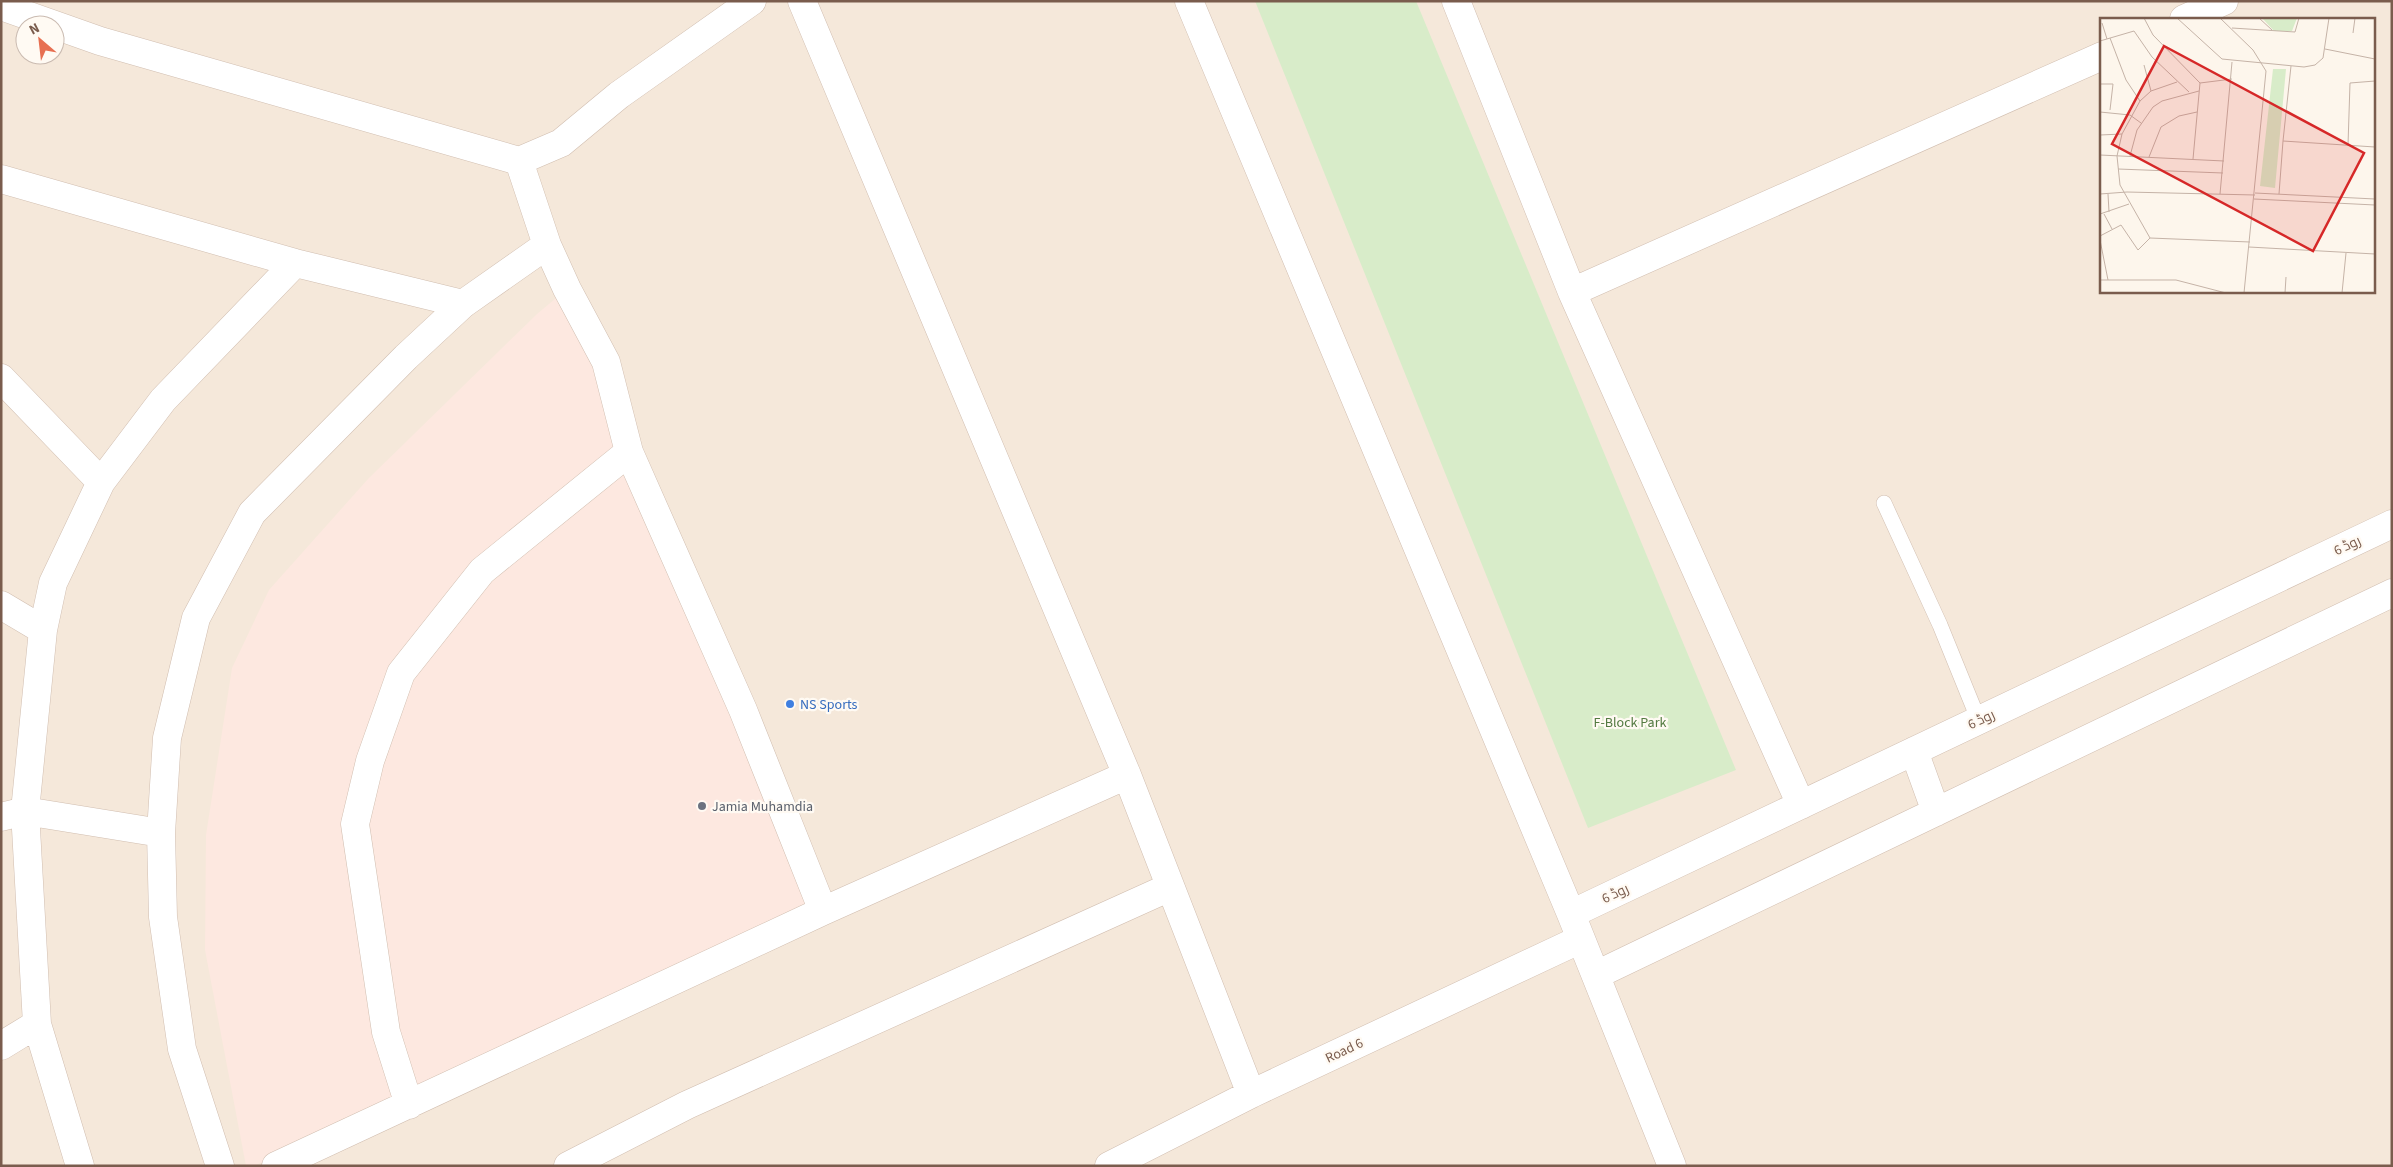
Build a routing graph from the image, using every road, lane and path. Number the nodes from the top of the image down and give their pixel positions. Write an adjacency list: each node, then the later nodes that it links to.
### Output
1 (752, 1): 7 (street)
2 (802, 1): 23 (street)
3 (1189, 1): 30 (street)
4 (1456, 1): 11 (street)
5 (1, 6): 7 (street)
6 (2100, 57): 11 (street)
7 (519, 161): 9 (street)
8 (1, 179): 10 (street)
9 (547, 245): 12 (street); 14 (street)
10 (294, 263): 12 (street); 15 (street)
11 (1572, 292): 24 (street)
12 (463, 304): 27 (street)
13 (1, 378): 15 (street)
14 (629, 452): 29 (street); 36 (street)
15 (101, 482): 20 (street)
16 (1884, 504): 21 (lane)
17 (2392, 524): 21 (street, روڈ 6)
18 (2392, 593): 25 (street)
19 (1, 605): 20 (street)
20 (43, 630): 26 (street)
21 (1978, 721): 22 (street, روڈ 6)
22 (1914, 751): 24 (street, روڈ 6); 25 (street)
23 (1127, 775): 28 (street); 29 (street)
24 (1801, 805): 30 (street, روڈ 6)
25 (1936, 812): 32 (street)
26 (13, 814): 27 (street); 33 (street)
27 (161, 833): 38 (street)
28 (1170, 886): 35 (street); 40 (street)
29 (823, 911): 36 (street)
30 (1571, 914): 31 (street)
31 (1581, 939): 32 (street); 35 (street, Road 6)
32 (1596, 975): 42 (street)
33 (37, 1024): 34 (street); 37 (street)
34 (1, 1046)
35 (1251, 1094): 41 (street, Road 6)
36 (409, 1105): 39 (street)
37 (80, 1166)
38 (220, 1166)
39 (276, 1166)
40 (568, 1166)
41 (1109, 1166)
42 (1672, 1166)

